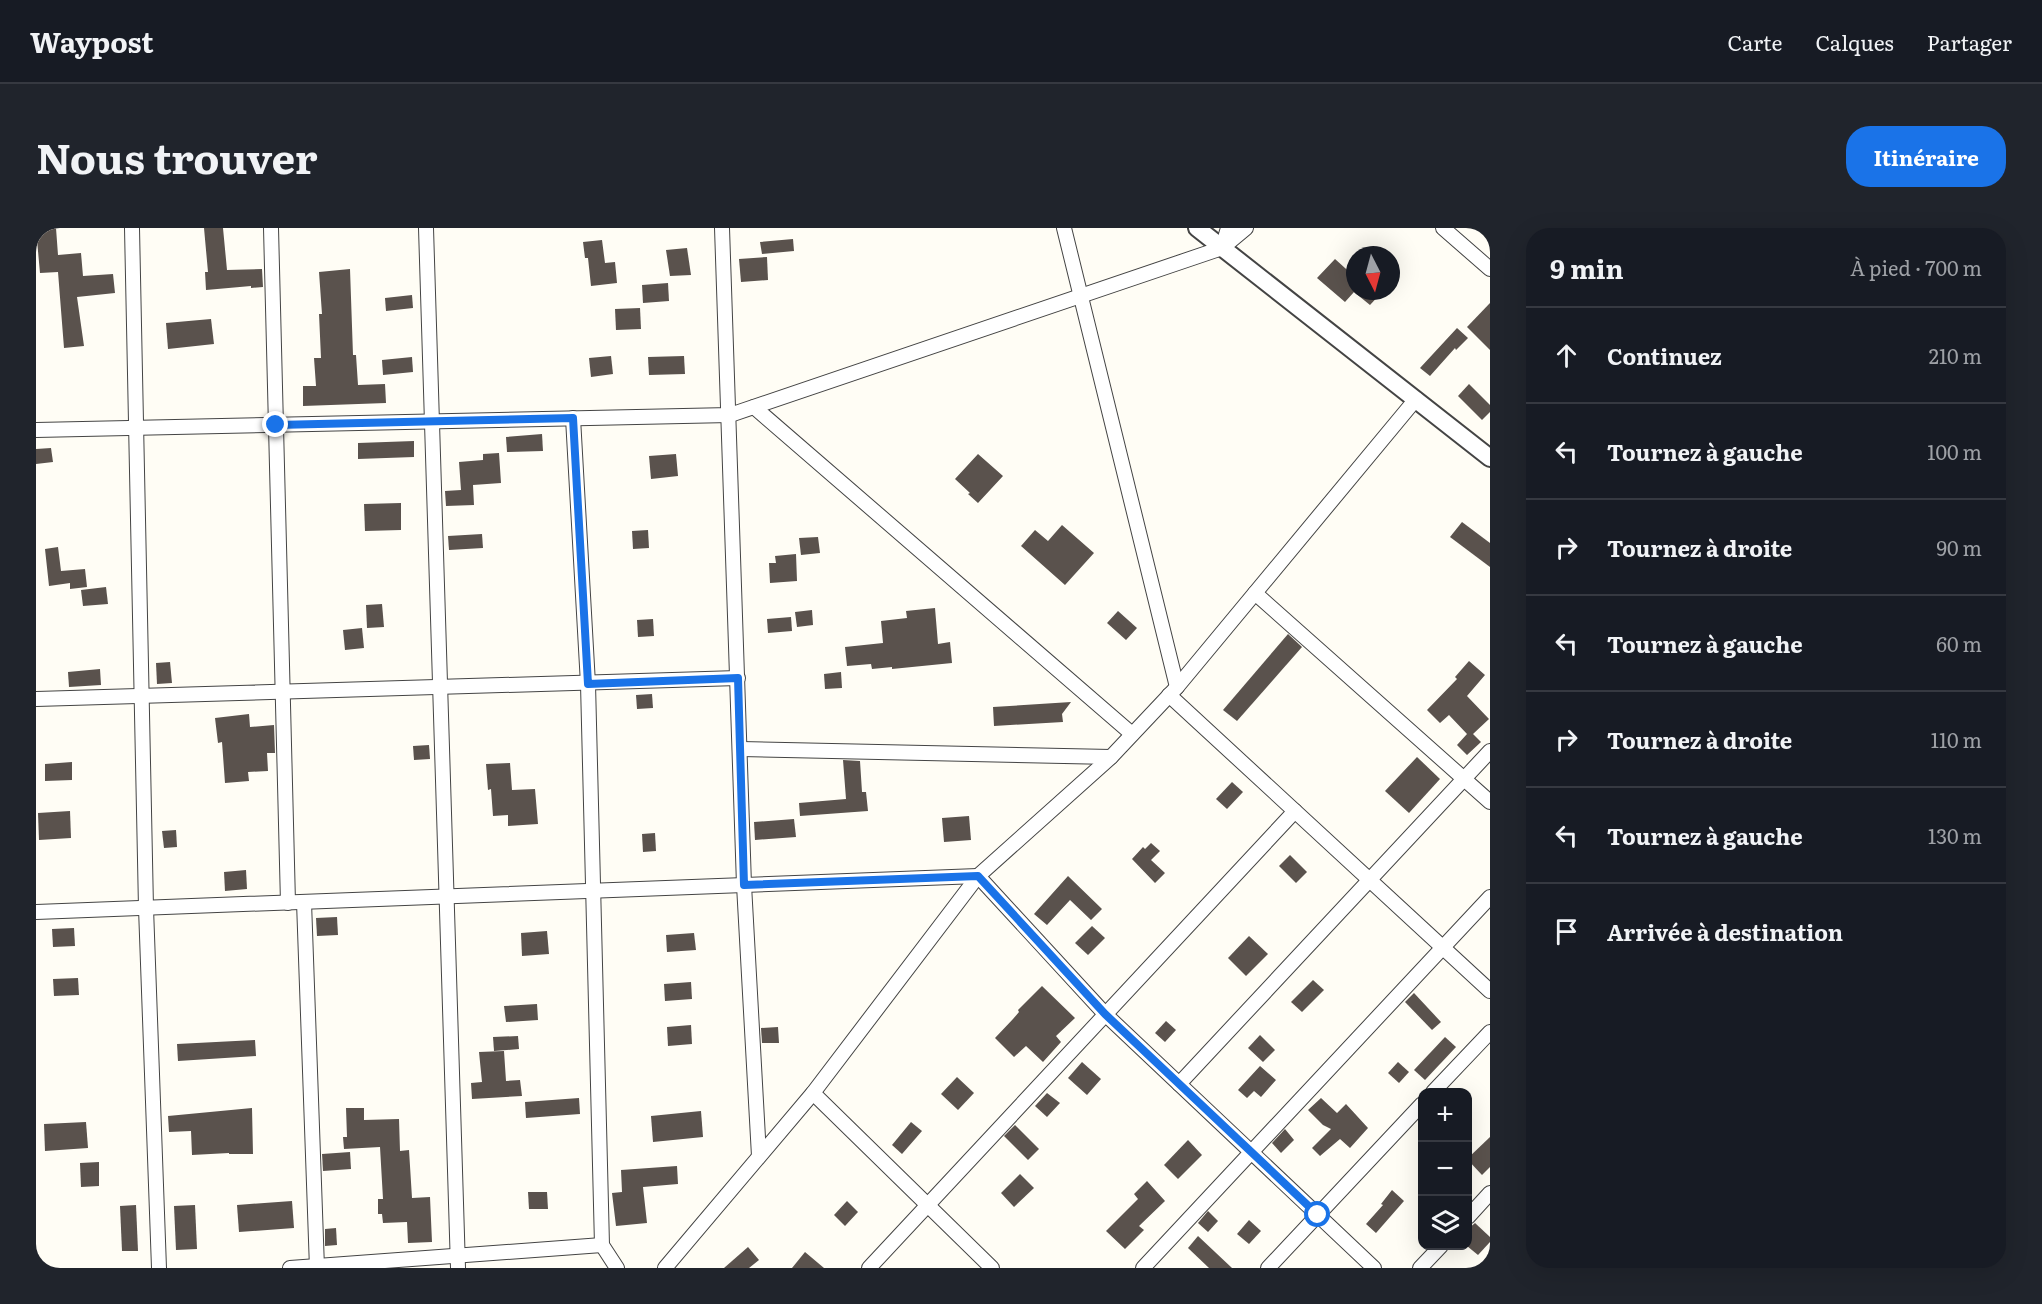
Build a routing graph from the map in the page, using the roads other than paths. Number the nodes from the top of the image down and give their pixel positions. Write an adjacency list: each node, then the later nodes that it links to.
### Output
1 (132, 228): 19 (street)
2 (271, 228): 18 (street)
3 (426, 228): 17 (street)
4 (722, 228): 15 (street)
5 (1064, 228): 12 (street)
6 (1197, 228): 10 (street)
7 (1228, 228): 10 (street)
8 (1246, 228): 10 (street)
9 (1443, 228): 11 (street)
10 (1222, 248): 12 (street); 13 (street)
11 (1490, 269)
12 (1080, 295): 14 (street); 26 (street)
13 (1416, 399): 21 (street); 22 (street)
14 (754, 407): 15 (street); 30 (street)
15 (730, 415): 16 (street); 23 (street)
16 (573, 418): 17 (street); 24 (street)
17 (432, 421): 18 (street); 25 (street)
18 (276, 425): 19 (street); 27 (street)
19 (136, 428): 20 (street); 28 (street)
20 (36, 430)
21 (1490, 458)
22 (1255, 593): 26 (street); 34 (street)
23 (738, 678): 24 (street); 31 (street)
24 (588, 684): 25 (street); 40 (street)
25 (440, 688): 27 (street); 41 (street)
26 (1173, 691): 30 (street); 36 (street)
27 (283, 693): 28 (street); 44 (street)
28 (142, 696): 29 (street); 45 (street)
29 (36, 699)
30 (1131, 734): 33 (street)
31 (741, 749): 33 (street); 39 (street)
32 (1490, 751): 34 (street)
33 (1111, 757): 37 (street)
34 (1464, 779): 35 (street); 38 (street)
35 (1490, 802)
36 (1295, 811): 38 (street); 49 (street)
37 (978, 876): 39 (street); 49 (street); 53 (street)
38 (1369, 880): 47 (street); 51 (street)
39 (744, 885): 40 (street); 56 (street)
40 (592, 891): 41 (street); 61 (street)
41 (446, 897): 43 (street); 63 (street)
42 (1490, 897): 47 (street)
43 (304, 902): 44 (street); 64 (street)
44 (288, 903): 45 (street)
45 (146, 908): 46 (street); 65 (street)
46 (36, 912)
47 (1443, 948): 48 (street); 55 (street)
48 (1490, 991)
49 (1105, 1014): 51 (street); 58 (street)
50 (1490, 1032): 52 (street)
51 (1179, 1084): 55 (street)
52 (1437, 1088)
53 (813, 1093): 56 (street); 58 (street)
54 (1418, 1108): 60 (street)
55 (1251, 1152): 60 (street); 71 (street)
56 (759, 1156): 68 (street)
57 (1490, 1193): 59 (street)
58 (928, 1205): 69 (street); 70 (street)
59 (1472, 1212)
60 (1318, 1215): 72 (street); 73 (street)
61 (602, 1245): 63 (street); 67 (street)
62 (1436, 1250): 74 (street)
63 (458, 1262): 64 (street)
64 (317, 1267): 66 (street)
65 (159, 1268)
66 (290, 1268)
67 (617, 1268)
68 (665, 1268)
69 (869, 1268)
70 (992, 1268)
71 (1143, 1268)
72 (1268, 1268)
73 (1374, 1268)
74 (1420, 1268)

